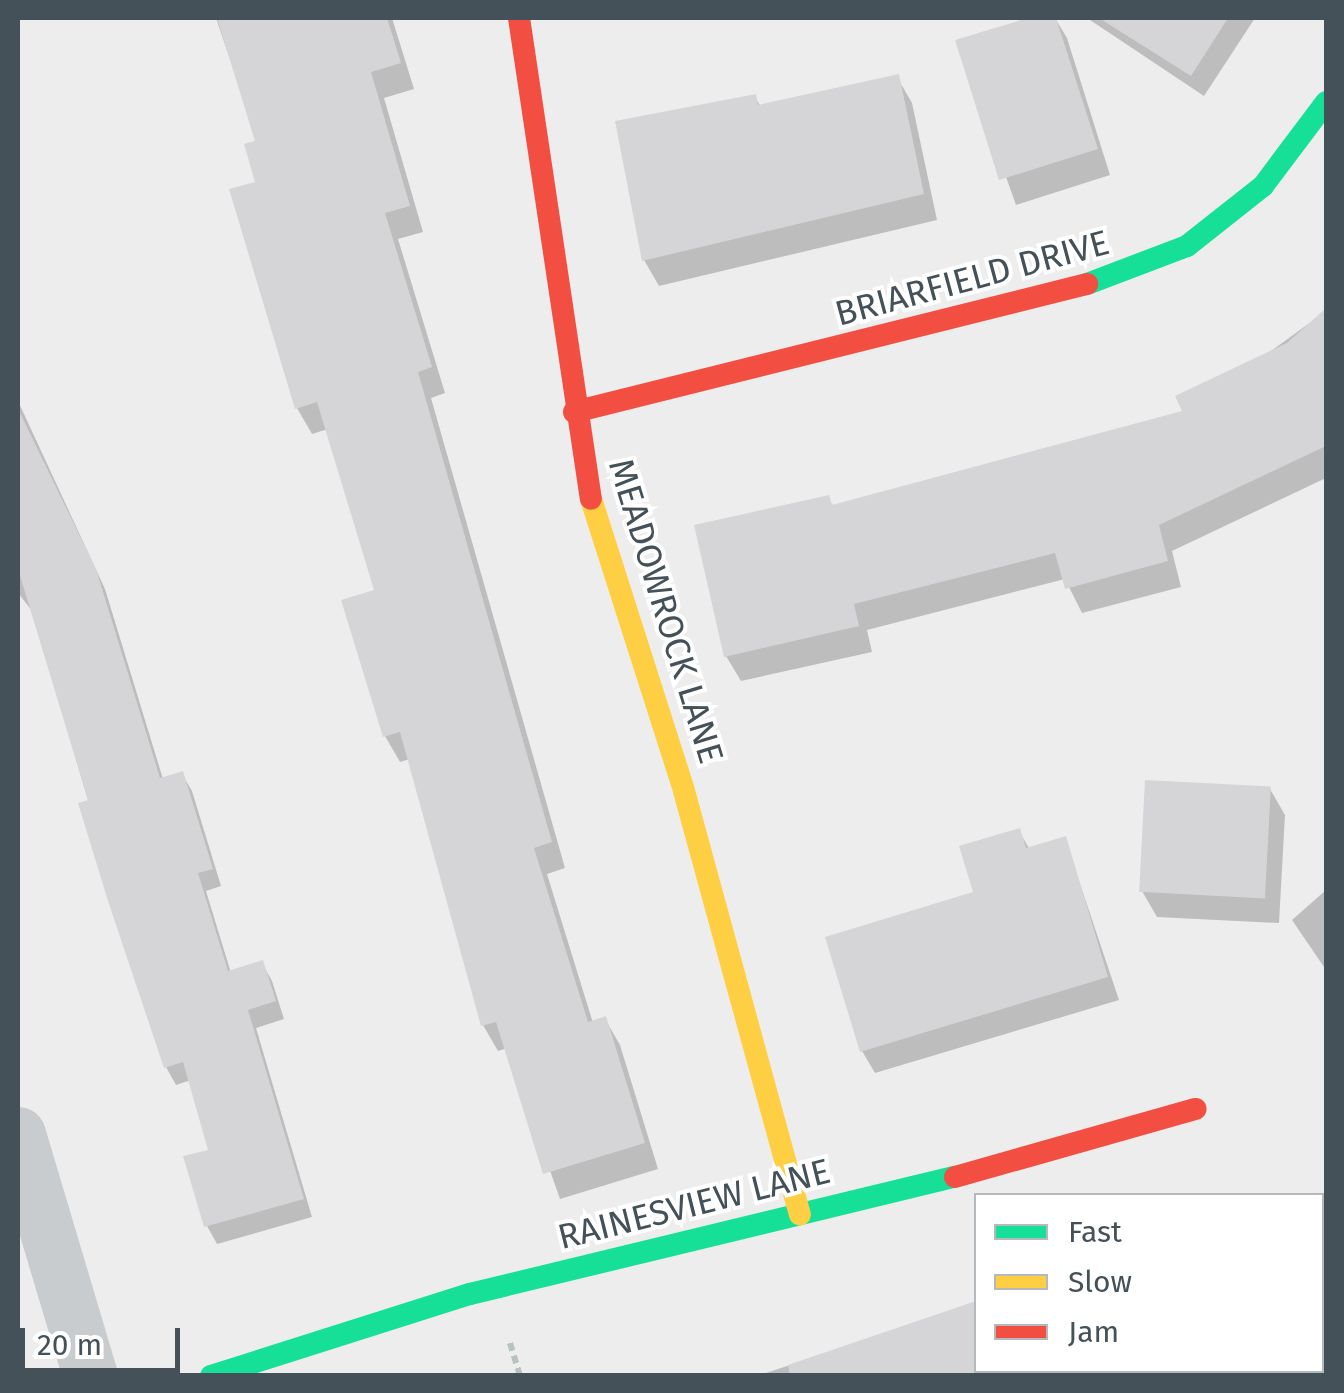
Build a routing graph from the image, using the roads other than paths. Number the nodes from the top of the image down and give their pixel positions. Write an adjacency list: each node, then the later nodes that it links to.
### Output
1 (519, 18): 3 (street, MEADOWROCK LANE)
2 (1326, 102): 3 (street, BRIARFIELD DRIVE)
3 (574, 412): 6 (street, MEADOWROCK LANE)
4 (1196, 1109): 6 (street, RAINESVIEW LANE)
5 (18, 1134): 7 (street)
6 (800, 1214): 8 (street, RAINESVIEW LANE)
7 (90, 1376)
8 (211, 1376)

